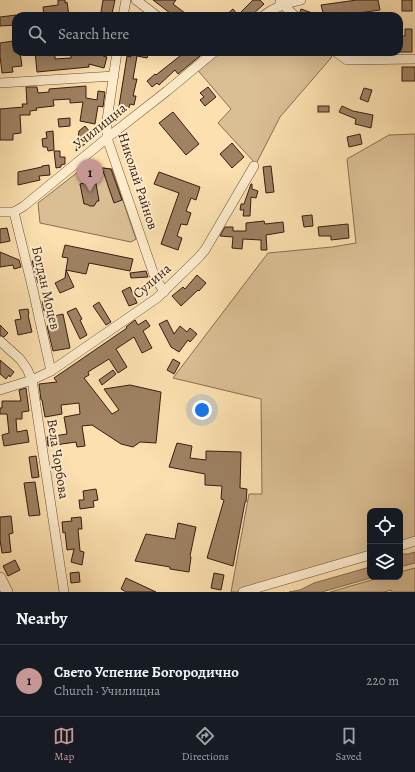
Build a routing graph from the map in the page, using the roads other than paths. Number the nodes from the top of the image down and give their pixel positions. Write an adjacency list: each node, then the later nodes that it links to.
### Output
1 (126, 0): 5 (street)
2 (136, 0): 6 (street)
3 (301, 0): 4 (street)
4 (280, 2): 7 (street); 8 (street)
5 (124, 12)
6 (152, 12)
7 (269, 12)
8 (291, 12)
9 (116, 56): 13 (street, Николай Райнов)
10 (206, 56): 15 (street, Училищна)
11 (342, 56): 12 (street)
12 (415, 59)
13 (114, 76): 14 (street); 15 (street, Николай Райнов)
14 (0, 82)
15 (107, 138): 18 (street, Училищна); 19 (street, Николай Райнов)
16 (254, 166): 19 (street, Сулина)
17 (0, 212): 18 (street)
18 (14, 212): 21 (street, Богдан Моцев)
19 (164, 292): 21 (street, Сулина)
20 (0, 341): 22 (street, Вела Чорбова)
21 (51, 371): 22 (street, Сулина)
22 (32, 380): 23 (street, Сулина); 29 (street, Вела Чорбова)
23 (0, 390)
24 (415, 541): 25 (street)
25 (403, 545)
26 (367, 556): 30 (street)
27 (0, 578): 28 (street)
28 (7, 592)
29 (64, 592)
30 (243, 592)

